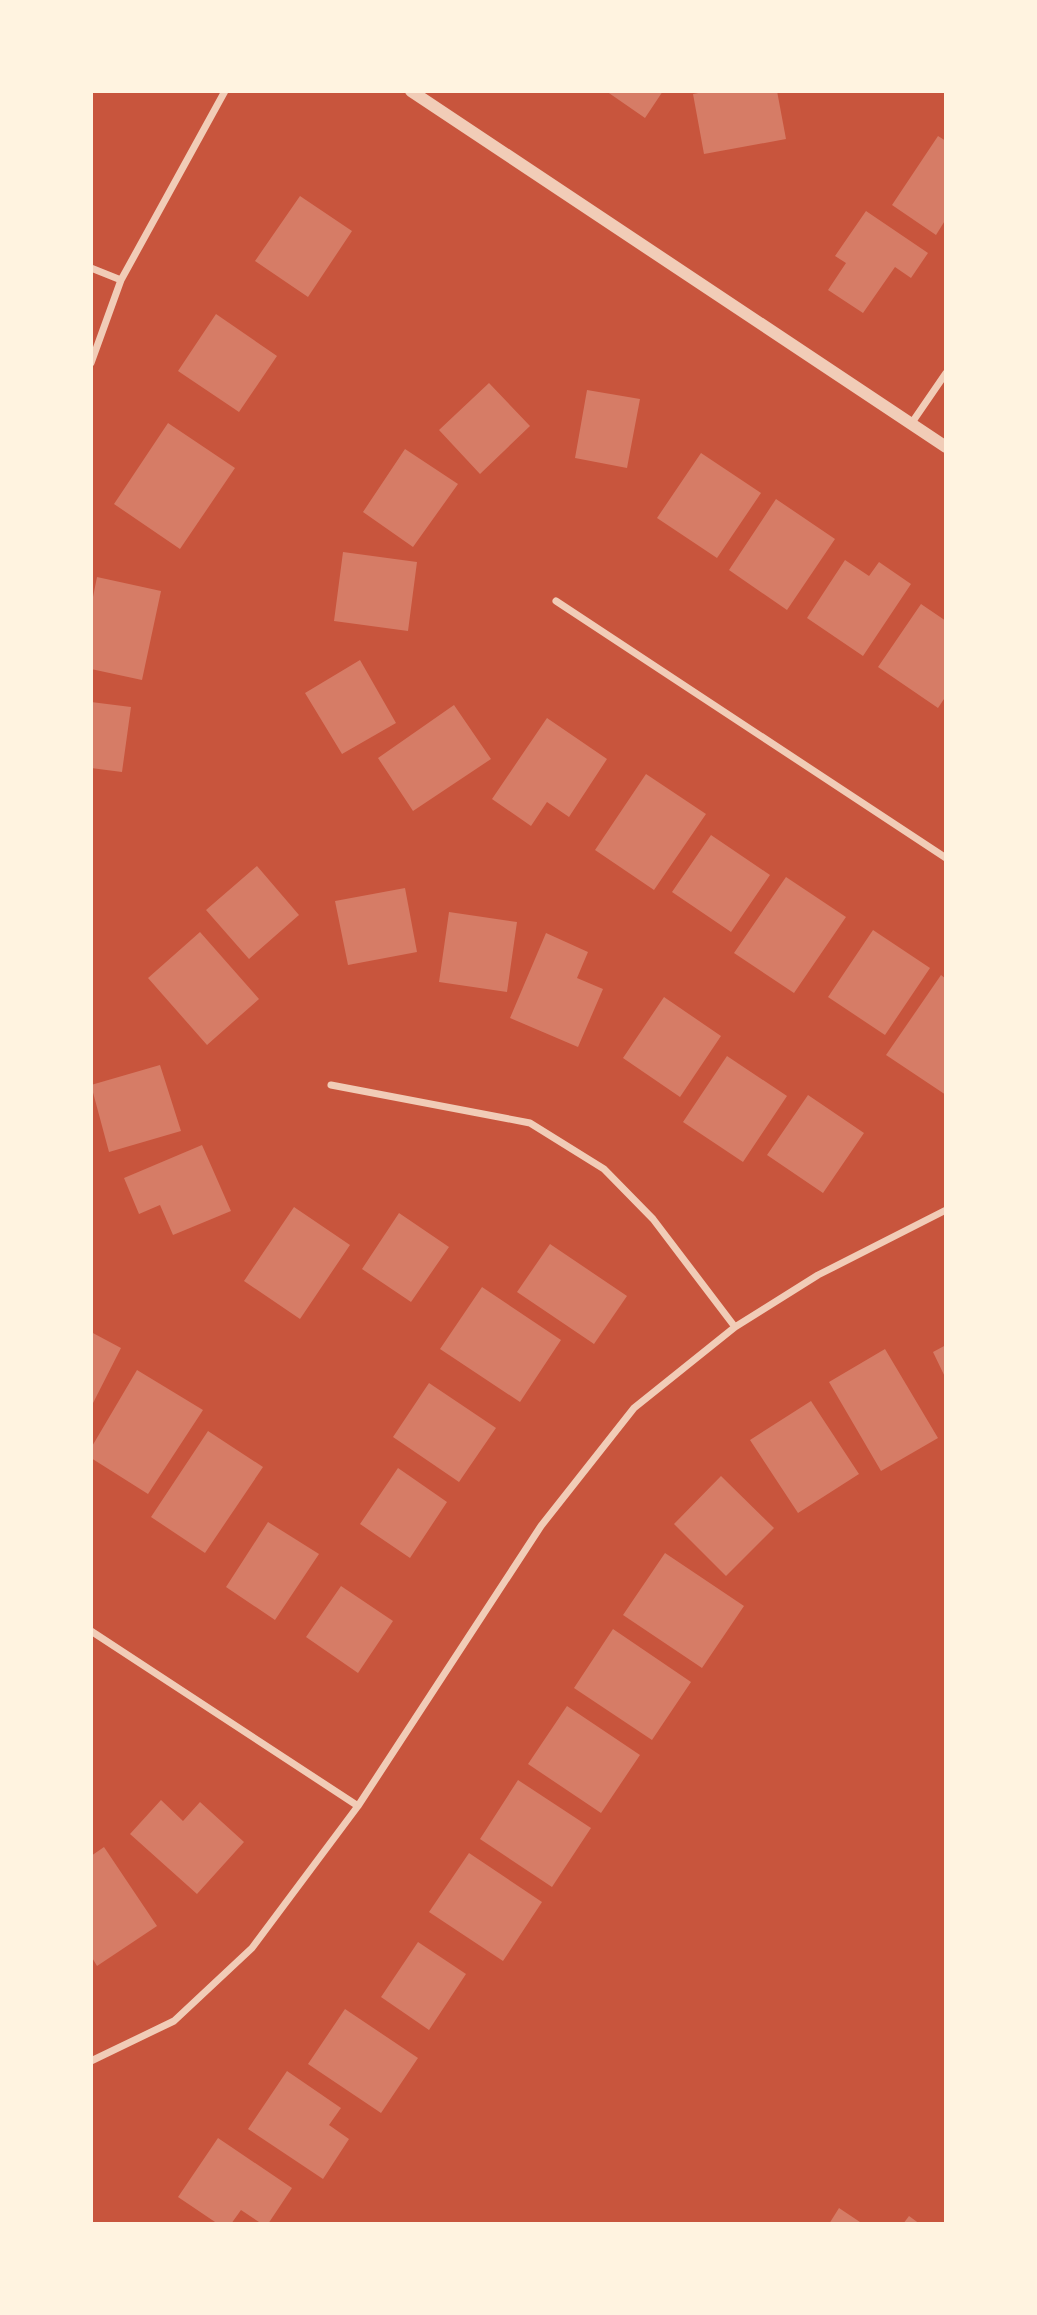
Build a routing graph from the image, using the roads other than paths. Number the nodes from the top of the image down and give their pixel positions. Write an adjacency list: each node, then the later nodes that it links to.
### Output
1 (225, 91): 4 (street)
2 (411, 91): 7 (street)
3 (91, 268): 4 (street)
4 (121, 280): 5 (street)
5 (91, 363)
6 (946, 373): 7 (street)
7 (911, 424): 8 (street)
8 (946, 447)
9 (556, 601): 10 (street)
10 (946, 858)
11 (331, 1085): 13 (street)
12 (946, 1210): 13 (street)
13 (735, 1326): 15 (street)
14 (91, 1631): 15 (street)
15 (358, 1806): 16 (street)
16 (91, 2061)

